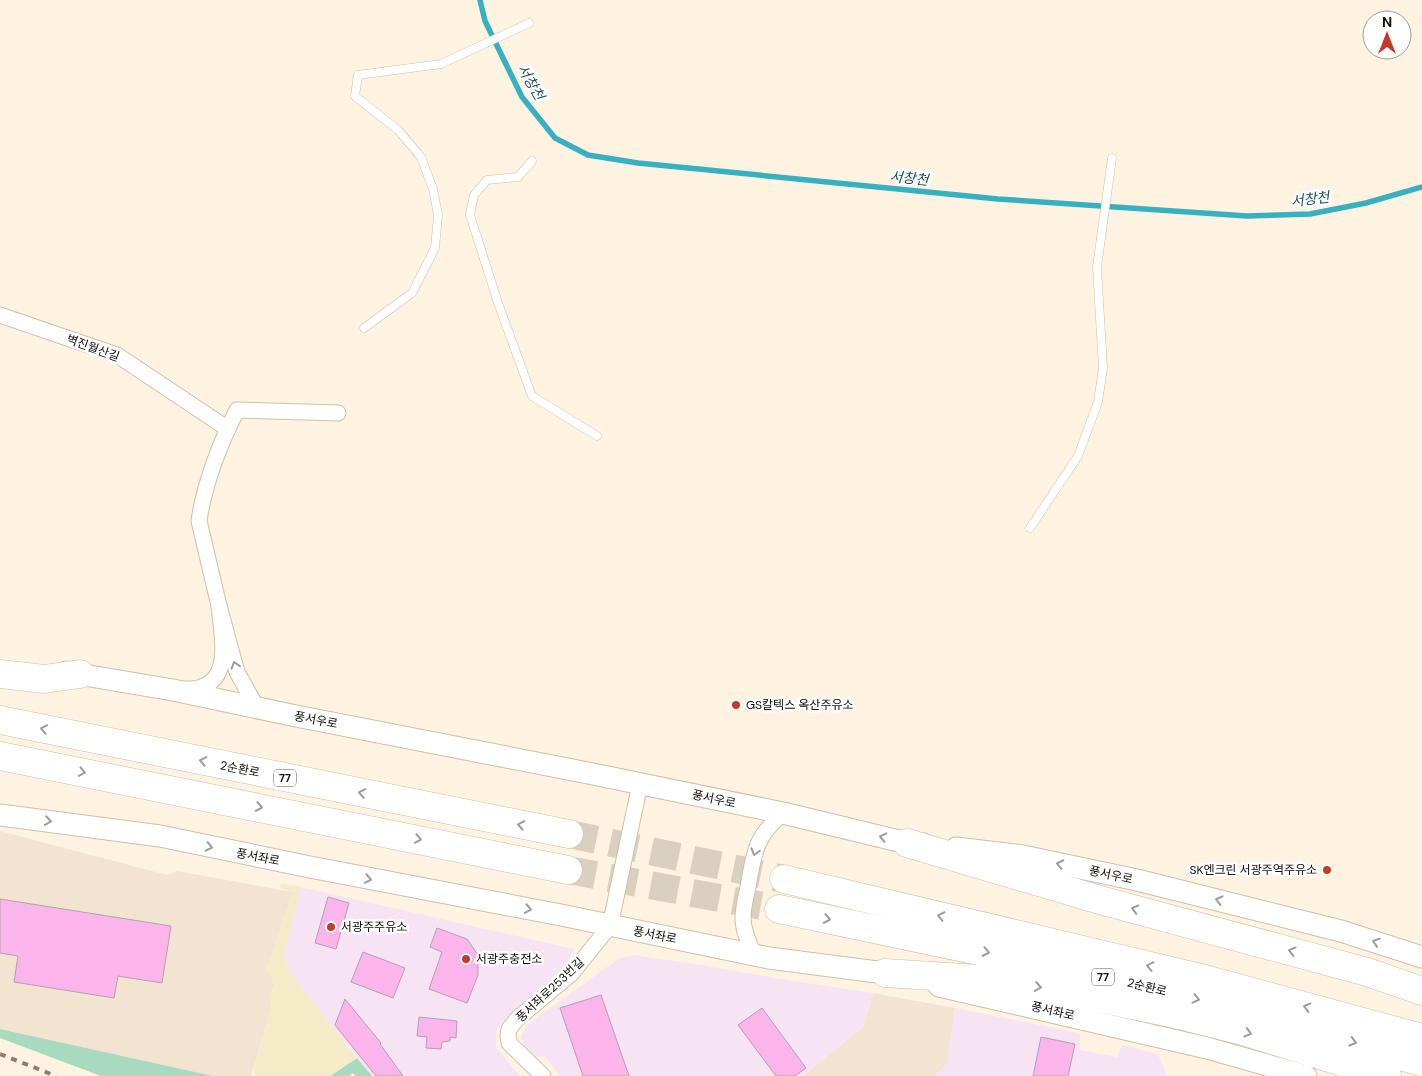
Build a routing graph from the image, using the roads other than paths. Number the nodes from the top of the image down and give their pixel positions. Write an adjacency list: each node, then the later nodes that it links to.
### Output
1 (529, 23): 5 (lane)
2 (532, 161): 8 (lane)
3 (1112, 161): 9 (lane)
4 (0, 315): 7 (street, 벽진월산길)
5 (364, 328)
6 (338, 413): 7 (street)
7 (228, 429): 10 (street)
8 (597, 436)
9 (1030, 528)
10 (219, 606): 14 (street); 15 (street, one-way to 10)
11 (0, 660): 13 (street, 풍서우로)
12 (0, 674): 13 (highway)
13 (80, 674): 14 (street, 풍서우로)
14 (173, 690): 15 (street, 풍서우로)
15 (258, 708): 18 (street, 풍서우로)
16 (0, 720): 21 (highway, 2순환로 / 77, one-way to 16)
17 (0, 756): 23 (highway, one-way to 23)
18 (640, 784): 19 (street, 풍서우로); 26 (street)
19 (783, 813): 22 (street, 풍서우로, one-way to 19); 27 (street, one-way to 27)
20 (0, 814): 26 (street, 풍서좌로, one-way to 26)
21 (569, 834)
22 (907, 843): 28 (street, 풍서우로, one-way to 22); 30 (highway, one-way to 22)
23 (568, 870)
24 (784, 879): 31 (highway, 2순환로 / 77, one-way to 24)
25 (779, 910): 32 (highway, 2순환로 / 77, one-way to 32)
26 (610, 926): 27 (street, 풍서좌로); 33 (street, 풍서좌로253번길)
27 (754, 954): 29 (street, 풍서좌로)
28 (1422, 958)
29 (885, 973): 34 (street, 풍서좌로); 35 (highway, one-way to 35)
30 (1422, 991)
31 (1422, 1038)
32 (1422, 1062)
33 (543, 1076)
34 (1306, 1076)
35 (1387, 1076)

